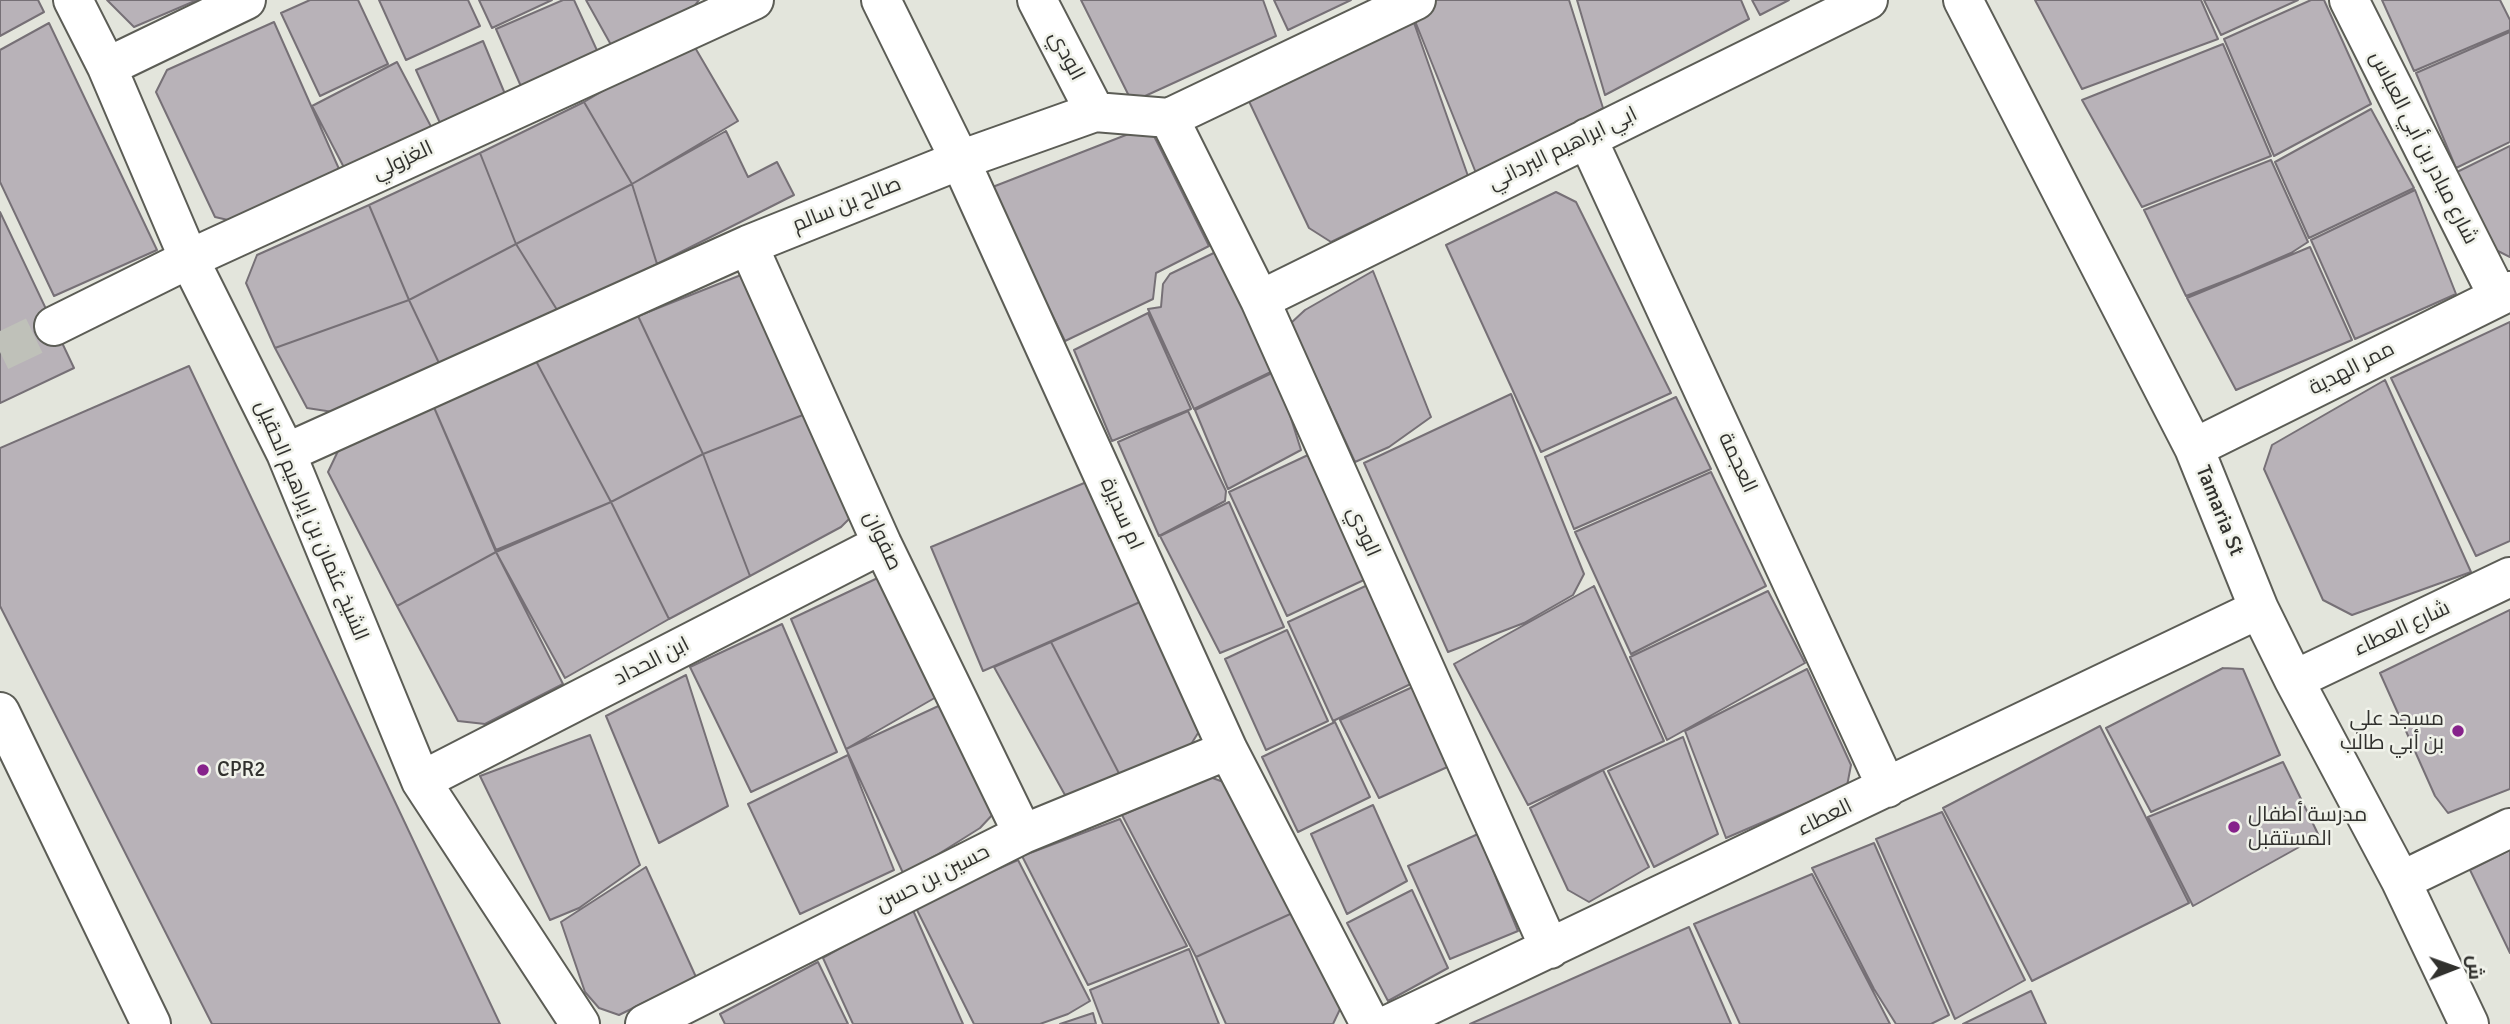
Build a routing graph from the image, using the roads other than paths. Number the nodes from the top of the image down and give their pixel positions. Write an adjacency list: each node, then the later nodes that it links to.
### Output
1 (73, 0): 10 (street, الشيخ عثمان بن إبراهيم الحقيل)
2 (246, 0): 10 (street)
3 (754, 0): 16 (street, الغزولي)
4 (881, 0): 14 (street, ام سديرة)
5 (1037, 0): 11 (street, الودي)
6 (1416, 0): 12 (street)
7 (1868, 0): 13 (street, ابي ابراهيم البرداني)
8 (1963, 0): 20 (street, Tamaria St)
9 (2349, 0): 17 (street, شارع مبادر بن أبي العباس)
10 (107, 67): 16 (street, الشيخ عثمان بن إبراهيم الحقيل)
11 (1095, 112): 12 (street, صالح بن سالم); 14 (street, صالح بن سالم)
12 (1169, 118): 18 (street, الودي)
13 (1587, 138): 18 (street, ابي ابراهيم البرداني); 29 (street, العجمة)
14 (960, 160): 15 (street, صالح بن سالم); 27 (street, ام سديرة)
15 (748, 245): 21 (street, صالح بن سالم); 22 (street, صفوان)
16 (189, 259): 19 (street, الغزولي); 21 (street, الشيخ عثمان بن إبراهيم الحقيل)
17 (2504, 294): 20 (street, ممر الهدية)
18 (1260, 300): 33 (street, الودي)
19 (54, 326)
20 (2194, 448): 24 (street, Tamaria St)
21 (286, 453): 28 (street, الشيخ عثمان بن إبراهيم الحقيل)
22 (882, 544): 28 (street, ابن الحداد); 31 (street, صفوان)
23 (2510, 578): 25 (street, شارع العطاء)
24 (2259, 609): 25 (street, Tamaria St); 29 (street, العطاء)
25 (2294, 680): 32 (street, Tamaria St)
26 (0, 712): 34 (street)
27 (1228, 750): 31 (street, حسين بن حسن); 37 (street, ام سديرة)
28 (421, 781): 35 (street, الشيخ عثمان بن إبراهيم الحقيل)
29 (1887, 788): 33 (street, العطاء)
30 (2510, 828): 32 (street)
31 (1023, 834): 36 (street, حسين بن حسن)
32 (2401, 881): 39 (street, Tamaria St)
33 (1550, 949): 38 (street, العطاء)
34 (151, 1024)
35 (580, 1024)
36 (645, 1024)
37 (1370, 1024)
38 (1390, 1024)
39 (2468, 1024)

